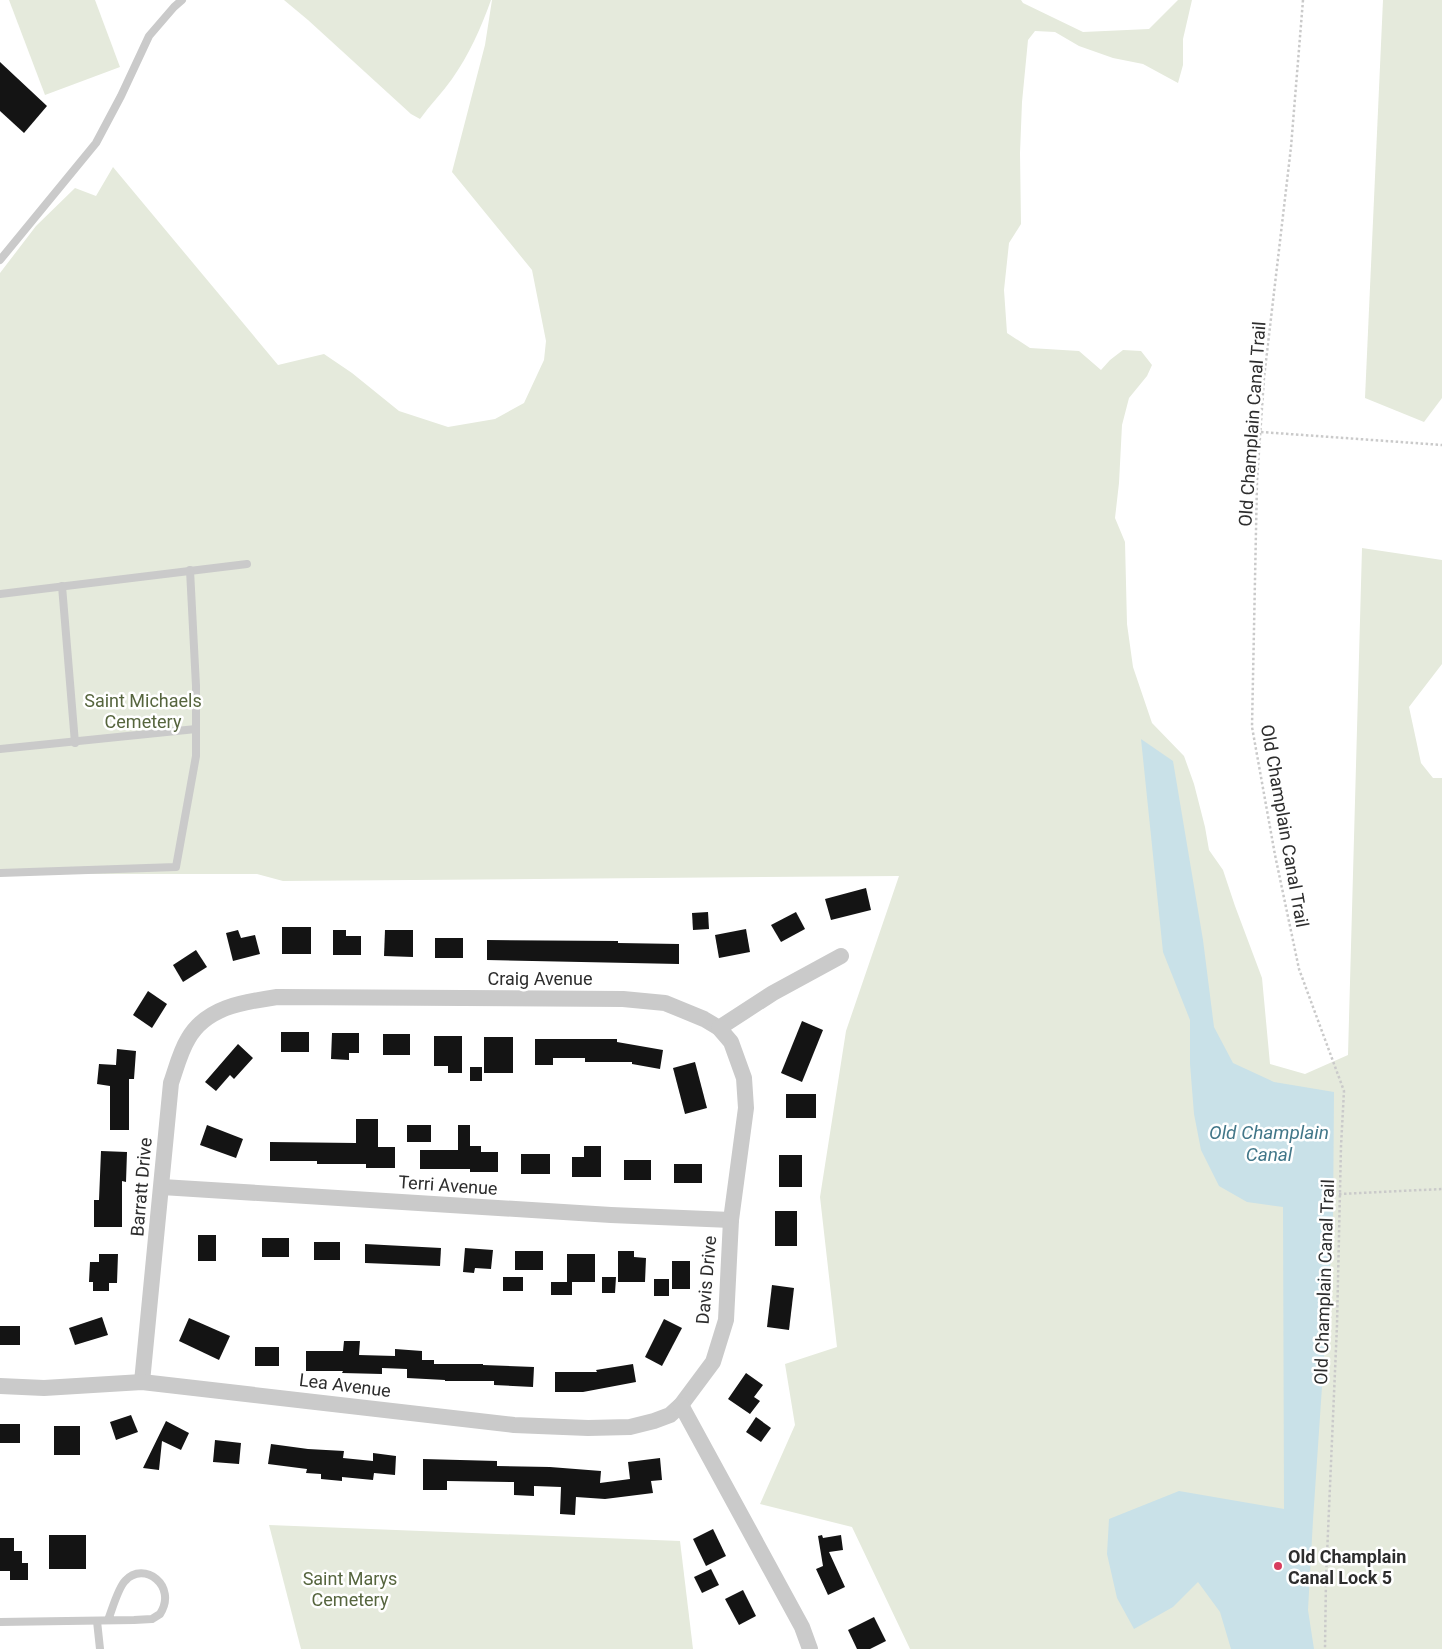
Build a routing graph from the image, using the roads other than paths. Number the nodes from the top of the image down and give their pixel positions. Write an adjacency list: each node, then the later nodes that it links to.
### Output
1 (182, 0): 2 (lane)
2 (0, 260)
3 (247, 564): 4 (lane)
4 (190, 570): 5 (lane); 7 (lane)
5 (62, 586): 6 (lane); 8 (lane)
6 (0, 594)
7 (196, 729): 8 (lane); 10 (lane)
8 (75, 743): 9 (lane)
9 (0, 750)
10 (0, 872)
11 (841, 956): 13 (street)
12 (216, 1012): 13 (street, Craig Avenue); 14 (street, Barratt Drive)
13 (718, 1028): 15 (street, Davis Drive)
14 (162, 1187): 15 (street, Terri Avenue); 16 (street, Barratt Drive)
15 (731, 1220): 18 (street, Davis Drive)
16 (142, 1382): 17 (street, Lea Avenue); 18 (street, Lea Avenue)
17 (0, 1386)
18 (681, 1405): 23 (street)
19 (108, 1620): 19 (lane); 20 (lane)
20 (98, 1621): 21 (lane); 22 (lane)
21 (0, 1622)
22 (100, 1649)
23 (810, 1649)

